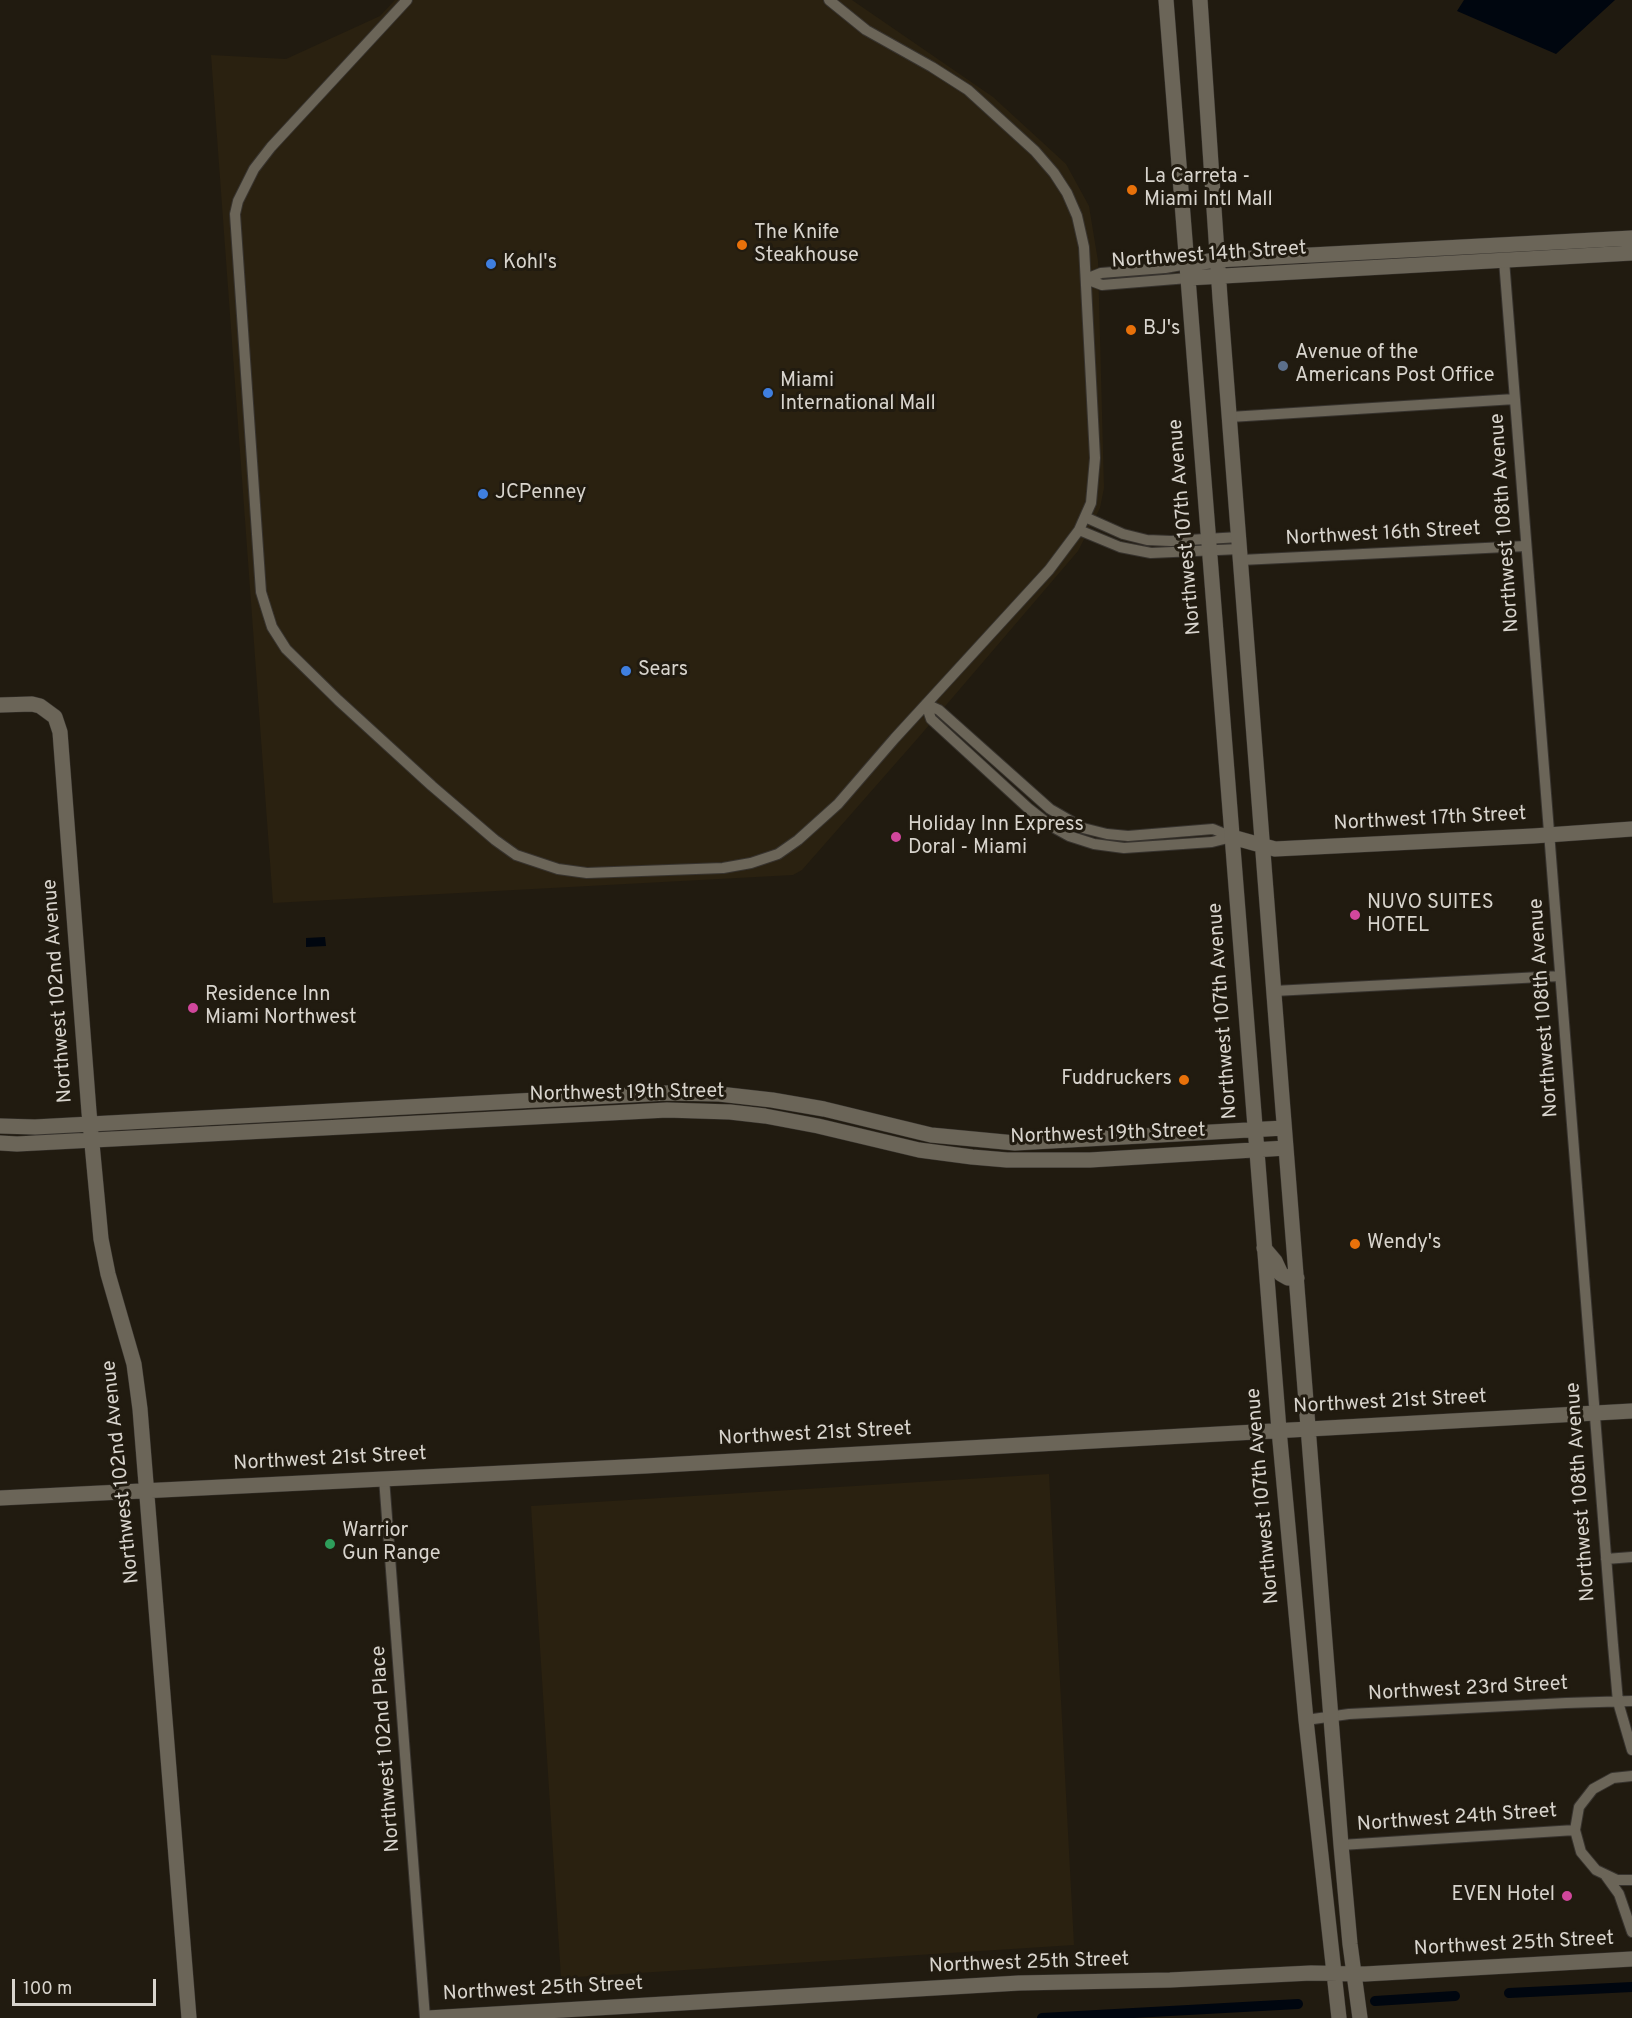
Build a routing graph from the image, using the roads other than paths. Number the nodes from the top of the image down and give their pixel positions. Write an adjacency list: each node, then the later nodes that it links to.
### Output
1 (407, 0): 18 (street)
2 (829, 0): 10 (street)
3 (1166, 0): 9 (street, Northwest 107th Avenue)
4 (1200, 0): 8 (street)
5 (1632, 238): 6 (street, Northwest 14th Street)
6 (1504, 253): 7 (street, Northwest 14th Street); 8 (street, Northwest 14th Street); 11 (street, Northwest 108th Avenue)
7 (1632, 253)
8 (1218, 268): 9 (street, Northwest 14th Street); 12 (street)
9 (1187, 271): 10 (street, Northwest 14th Street); 15 (street, Northwest 107th Avenue)
10 (1086, 279): 13 (street)
11 (1515, 399): 12 (street); 16 (street, Northwest 108th Avenue)
12 (1230, 417): 17 (street)
13 (1085, 517): 14 (street); 15 (street, Northwest 16th Street)
14 (1079, 530): 15 (street, Northwest 16th Street); 18 (street)
15 (1209, 545): 17 (street, Northwest 16th Street); 22 (street, Northwest 107th Avenue)
16 (1526, 546): 17 (street, Northwest 16th Street); 21 (street, Northwest 108th Avenue)
17 (1240, 549): 23 (street)
18 (926, 704): 22 (street)
19 (0, 705): 26 (street, Northwest 102nd Avenue)
20 (1632, 829): 21 (street, Northwest 17th Street)
21 (1549, 834): 23 (street, Northwest 17th Street); 24 (street, Northwest 108th Avenue)
22 (1233, 837): 23 (street, Northwest 17th Street); 29 (street, Northwest 107th Avenue)
23 (1263, 847): 25 (street)
24 (1560, 976): 25 (street); 37 (street, Northwest 108th Avenue)
25 (1274, 991): 28 (street)
26 (90, 1124): 27 (street, Northwest 19th Street); 29 (street, Northwest 19th Street); 30 (street, Northwest 102nd Avenue)
27 (0, 1126)
28 (1284, 1128): 29 (street, Northwest 19th Street); 32 (street)
29 (1255, 1130): 33 (street, Northwest 107th Avenue)
30 (91, 1140): 31 (street, Northwest 19th Street); 33 (street, Northwest 19th Street); 41 (street, Northwest 102nd Avenue)
31 (0, 1143)
32 (1286, 1148): 33 (street, Northwest 19th Street); 35 (street)
33 (1256, 1150): 34 (street, Northwest 107th Avenue)
34 (1264, 1248): 35 (street); 39 (street, Northwest 107th Avenue)
35 (1297, 1278): 38 (street)
36 (1632, 1411): 37 (street, Northwest 21st Street)
37 (1594, 1413): 38 (street, Northwest 21st Street); 44 (street, Northwest 108th Avenue)
38 (1308, 1428): 39 (street, Northwest 21st Street); 47 (street)
39 (1278, 1430): 40 (street, Northwest 21st Street); 48 (street, Northwest 107th Avenue)
40 (384, 1478): 41 (street, Northwest 21st Street); 60 (street, Northwest 102nd Place)
41 (146, 1491): 42 (street, Northwest 21st Street); 59 (street, Northwest 102nd Avenue)
42 (0, 1498)
43 (1632, 1557): 44 (street)
44 (1605, 1559): 46 (street, Northwest 108th Avenue)
45 (1632, 1701): 46 (street, Northwest 23rd Street)
46 (1618, 1702): 47 (street, Northwest 23rd Street); 49 (street, Northwest 108th Avenue)
47 (1331, 1717): 48 (street, Northwest 23rd Street); 52 (street)
48 (1306, 1720): 57 (street, Northwest 107th Avenue)
49 (1632, 1750)
50 (1632, 1776): 51 (street)
51 (1575, 1830): 52 (street, Northwest 24th Street); 53 (street)
52 (1341, 1845): 58 (street)
53 (1606, 1876): 54 (street); 55 (street)
54 (1632, 1880)
55 (1632, 1932)
56 (1632, 1959): 58 (street, Northwest 25th Street)
57 (1334, 1973): 58 (street, Northwest 25th Street); 60 (street, Northwest 25th Street); 61 (street, Northwest 107th Avenue)
58 (1354, 1974): 62 (street)
59 (189, 2018)
60 (427, 2018)
61 (1339, 2018)
62 (1360, 2018)

